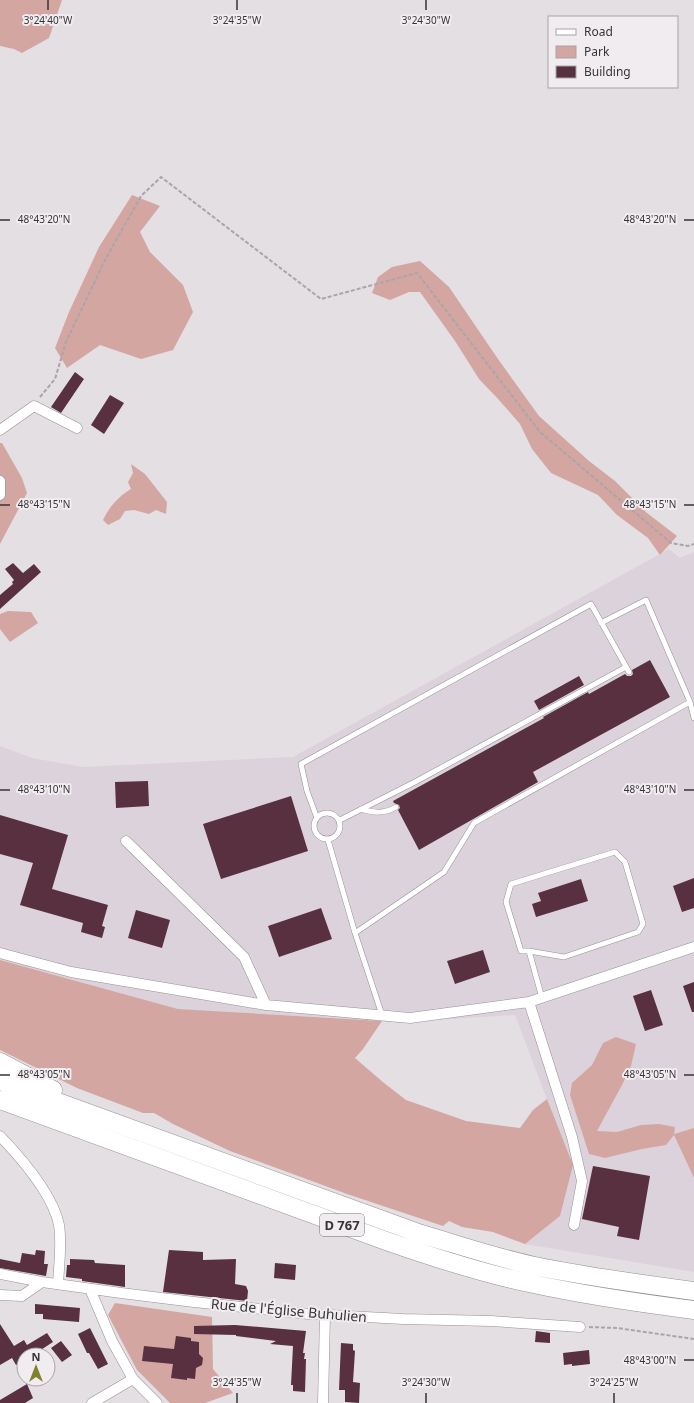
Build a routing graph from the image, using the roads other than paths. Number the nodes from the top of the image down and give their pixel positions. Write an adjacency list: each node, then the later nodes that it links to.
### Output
1 (77, 428): 2 (street)
2 (0, 430)
3 (0, 481): 4 (street)
4 (0, 495)
5 (601, 623): 6 (lane); 9 (lane); 10 (lane)
6 (690, 702): 7 (lane); 14 (lane)
7 (694, 718)
8 (396, 807): 9 (lane)
9 (361, 809): 11 (lane)
10 (317, 818): 11 (lane); 12 (lane)
11 (340, 820): 12 (lane)
12 (328, 840): 14 (lane)
13 (126, 841): 20 (street)
14 (355, 933): 21 (lane)
15 (694, 947): 18 (street)
16 (529, 952): 16 (lane); 18 (lane)
17 (0, 953): 20 (street)
18 (542, 998): 19 (street)
19 (529, 1002): 21 (street); 27 (street)
20 (266, 1005): 21 (street)
21 (382, 1015)
22 (0, 1062): 25 (highway, D 767)
23 (0, 1081): 25 (highway, D 767)
24 (0, 1100): 34 (highway, D 767)
25 (114, 1122): 32 (highway, D 767)
26 (0, 1136): 30 (street)
27 (574, 1224)
28 (0, 1274): 29 (street, Rue de l'Église Buhulien)
29 (42, 1282): 30 (street, Rue de l'Église Buhulien); 33 (street)
30 (58, 1284): 31 (street, Rue de l'Église Buhulien)
31 (90, 1289): 35 (street, Rue de l'Église Buhulien); 37 (street)
32 (694, 1291)
33 (0, 1295)
34 (694, 1310)
35 (325, 1315): 36 (street, Rue de l'Église Buhulien); 40 (street)
36 (580, 1327)
37 (133, 1379): 38 (street); 39 (street)
38 (92, 1403)
39 (157, 1403)
40 (323, 1403)

